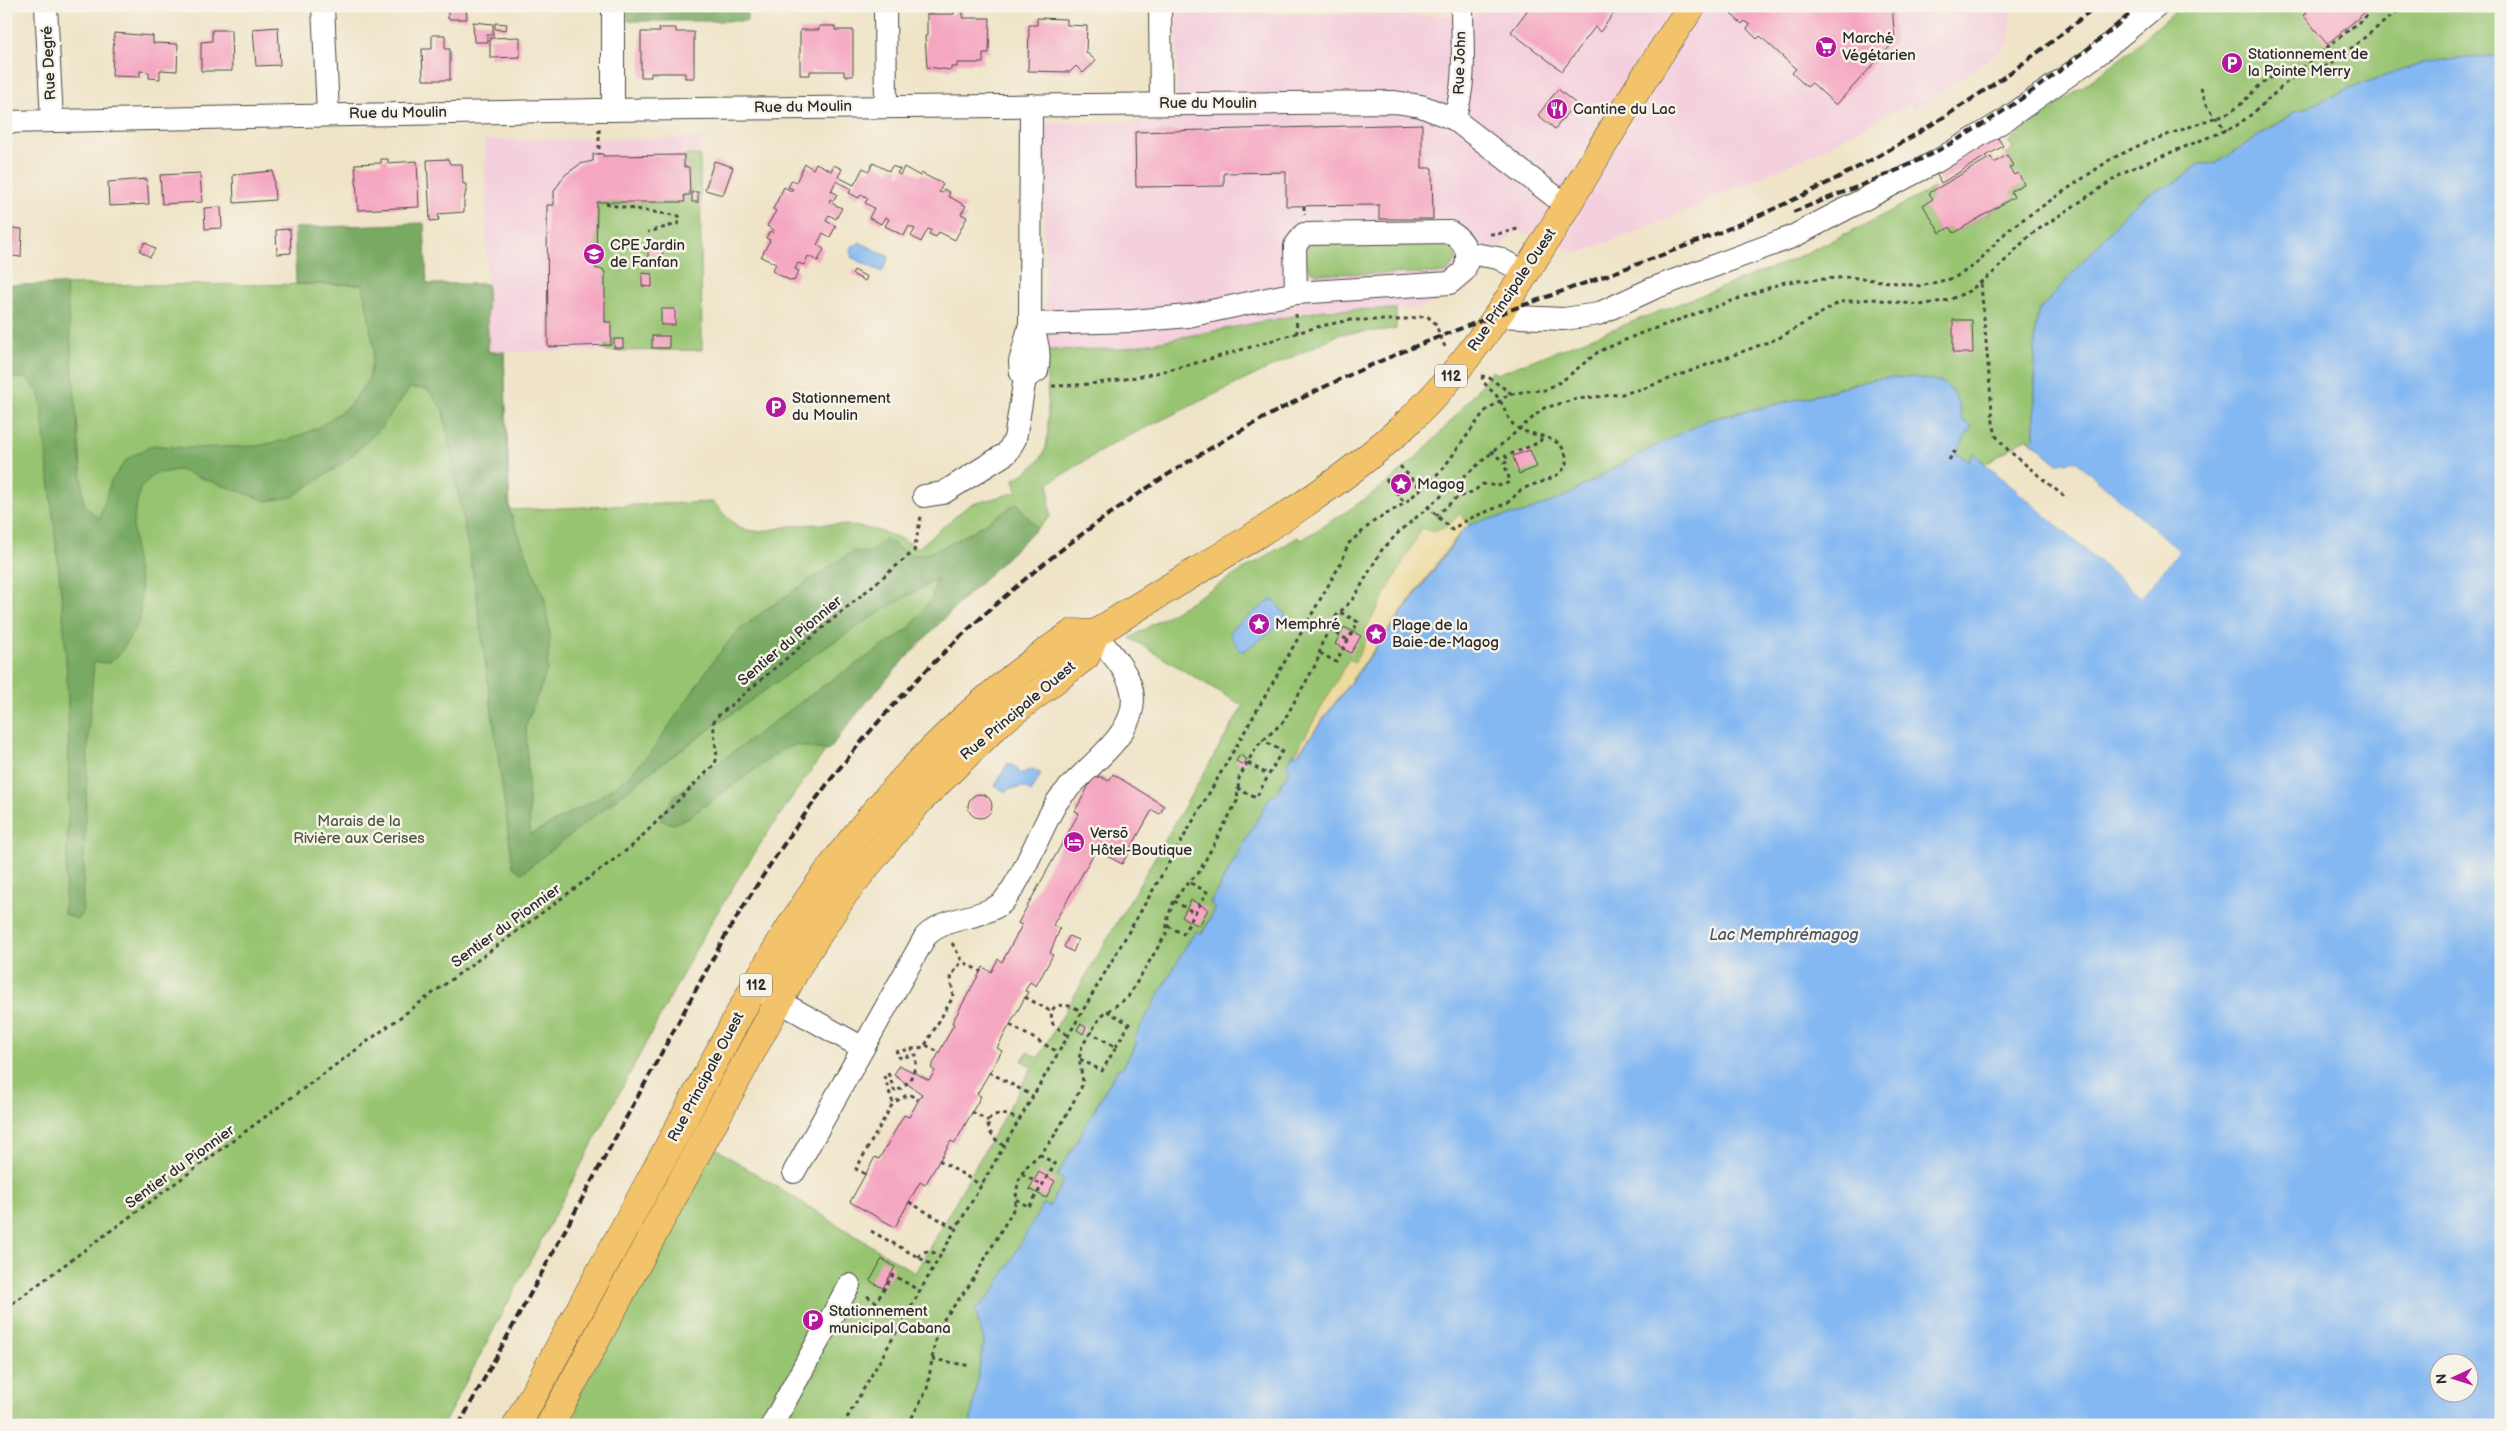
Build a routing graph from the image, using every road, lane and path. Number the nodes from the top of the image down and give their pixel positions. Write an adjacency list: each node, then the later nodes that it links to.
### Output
1 (46, 6): 20 (street, Rue Degré)
2 (323, 6): 17 (street)
3 (613, 6): 16 (street)
4 (885, 6): 15 (street)
5 (1160, 6): 13 (street)
6 (1462, 6): 19 (street, Rue John)
7 (1692, 6): 24 (main road, Rue Principale Ouest / 112)
8 (2156, 6): 30 (street)
9 (2379, 6): 11 (path)
10 (2404, 6): 11 (path)
11 (2298, 72): 18 (path); 22 (path)
12 (2201, 88): 18 (path)
13 (1161, 104): 14 (street, Rue du Moulin); 19 (street, Rue du Moulin)
14 (1031, 105): 15 (street, Rue du Moulin); 31 (street)
15 (886, 106): 16 (street, Rue du Moulin)
16 (613, 110): 17 (street, Rue du Moulin)
17 (328, 114): 20 (street, Rue du Moulin)
18 (2216, 118): 22 (path); 34 (path)
19 (1454, 119): 24 (street, Rue du Moulin)
20 (52, 120): 21 (street, Rue du Moulin)
21 (6, 122)
22 (2226, 131): 28 (path)
23 (606, 202): 25 (path)
24 (1567, 206): 27 (main road, Rue Principale Ouest / 112)
25 (648, 232)
26 (1468, 253): 27 (street); 29 (street); 29 (street)
27 (1526, 273): 30 (main road, Rue Principale Ouest / 112)
28 (1981, 284): 36 (path); 46 (path)
29 (1296, 293): 31 (street)
30 (1497, 316): 52 (main road, Rue Principale Ouest / 112)
31 (1030, 324): 33 (street)
32 (1447, 349): 33 (path)
33 (1025, 378): 45 (street)
34 (1512, 394): 35 (path); 35 (path)
35 (1500, 399): 36 (path); 44 (path)
36 (1519, 429): 37 (path); 38 (path)
37 (1542, 437): 40 (path); 49 (path)
38 (1492, 451): 40 (path); 48 (path)
39 (1956, 453): 41 (path)
40 (1506, 456): 49 (path)
41 (1949, 460)
42 (1400, 466): 44 (path)
43 (1386, 479): 47 (path)
44 (1421, 489): 47 (path)
45 (924, 496): 109 (path, Sentier du Pionnier)
46 (2067, 499)
47 (1405, 503): 69 (path)
48 (1427, 506): 49 (path); 50 (path)
49 (1436, 516)
50 (1340, 612): 51 (path); 53 (path)
51 (1329, 630): 53 (path); 54 (path)
52 (1095, 634): 62 (street); 66 (main road, Rue Principale Ouest / 112); 68 (main road, Rue Principale Ouest / 112)
53 (1348, 640): 54 (path)
54 (1320, 653): 55 (path)
55 (1262, 740): 56 (path); 57 (path)
56 (1248, 763): 57 (path); 58 (path)
57 (1269, 775): 58 (path)
58 (1238, 788): 59 (path)
59 (1189, 882): 60 (path); 61 (path)
60 (1174, 901): 61 (path); 63 (path)
61 (1195, 913): 63 (path)
62 (945, 925): 64 (path); 77 (street)
63 (1168, 926): 70 (path)
64 (962, 961): 65 (path); 75 (path)
65 (980, 972)
66 (755, 987): 68 (street); 112 (main road, Rue Principale Ouest / 112)
67 (1025, 997): 71 (path)
68 (778, 1000): 77 (street); 113 (main road, Rue Principale Ouest / 112)
69 (1081, 1011): 71 (path); 74 (path)
70 (1107, 1011): 73 (path); 76 (path)
71 (1052, 1012): 74 (path)
72 (1010, 1025): 80 (path)
73 (1090, 1032): 76 (path); 82 (path)
74 (1067, 1035): 80 (path)
75 (926, 1045): 78 (path); 79 (path)
76 (1116, 1047): 82 (path)
77 (862, 1048): 95 (street)
78 (895, 1052)
79 (940, 1052)
80 (1058, 1052): 86 (path)
81 (895, 1058): 84 (path)
82 (1079, 1058): 93 (path)
83 (989, 1072): 86 (path)
84 (888, 1073)
85 (884, 1076): 88 (path)
86 (1033, 1096): 90 (path)
87 (918, 1100): 88 (path)
88 (893, 1103): 96 (path)
89 (972, 1112): 91 (path)
90 (1019, 1120): 91 (path); 92 (path)
91 (989, 1121): 92 (path)
92 (1004, 1146): 98 (path)
93 (1039, 1154): 97 (path); 99 (path)
94 (939, 1160): 98 (path)
95 (794, 1172)
96 (865, 1174)
97 (1022, 1174): 99 (path); 100 (path)
98 (981, 1184): 102 (path)
99 (1042, 1185): 100 (path)
100 (1016, 1199): 110 (path)
101 (909, 1202): 102 (path)
102 (956, 1229): 104 (path)
103 (871, 1231): 105 (path)
104 (940, 1256): 105 (path); 106 (path)
105 (918, 1257): 106 (path)
106 (934, 1266): 108 (path)
107 (848, 1285): 108 (path); 114 (street)
108 (920, 1291): 115 (path)
109 (6, 1308)
110 (932, 1359): 111 (path); 116 (path)
111 (971, 1366)
112 (517, 1425)
113 (550, 1425)
114 (772, 1425)
115 (843, 1425)
116 (908, 1425)

